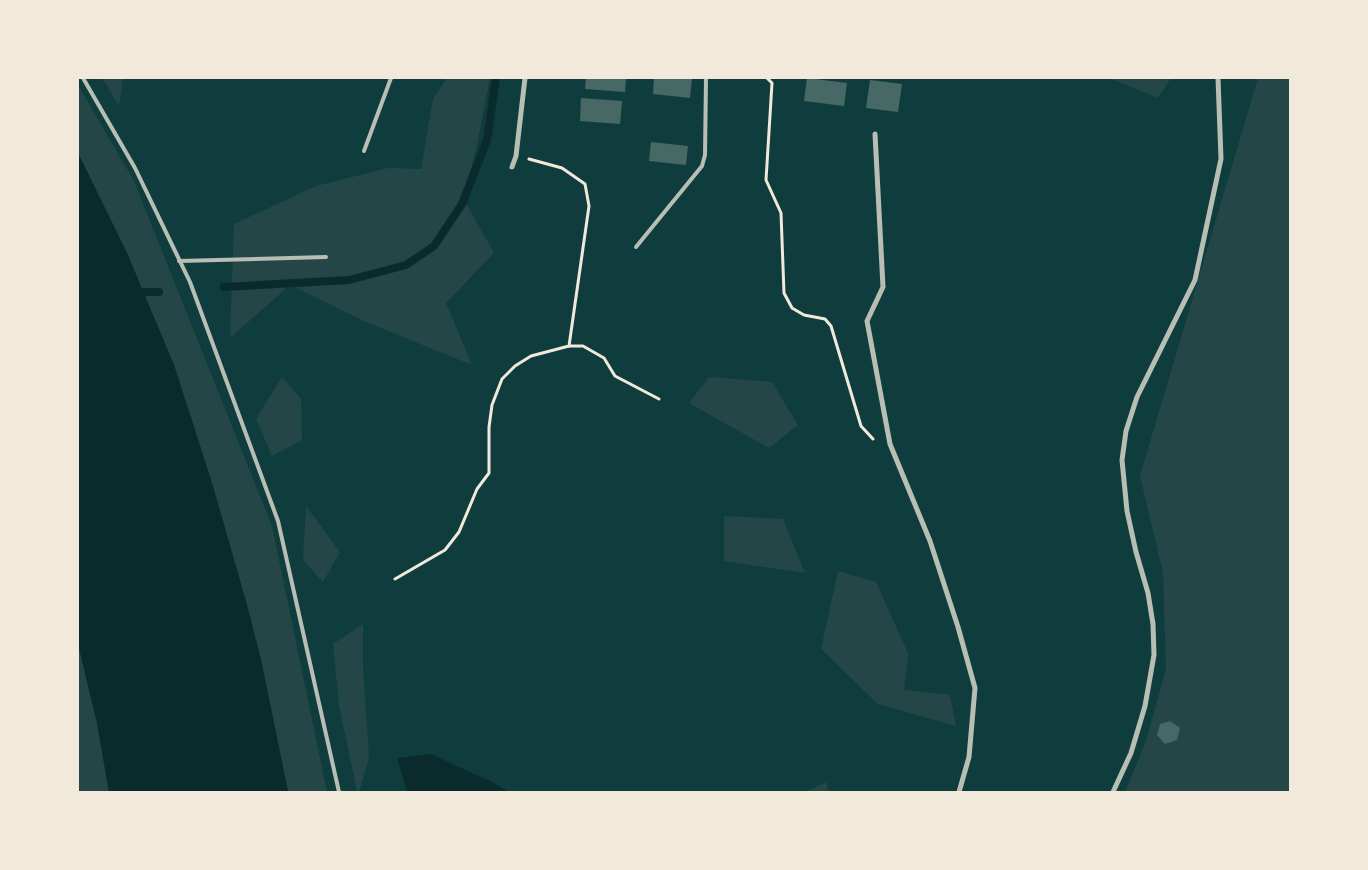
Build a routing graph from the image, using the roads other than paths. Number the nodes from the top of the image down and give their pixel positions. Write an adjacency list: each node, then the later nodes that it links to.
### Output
1 (83, 78): 11 (lane)
2 (391, 78): 7 (lane)
3 (525, 78): 8 (street)
4 (706, 78): 9 (lane)
5 (1218, 78): 14 (street)
6 (875, 134): 13 (street)
7 (364, 151)
8 (512, 167)
9 (636, 247)
10 (326, 257): 11 (lane)
11 (179, 261): 12 (lane)
12 (338, 792)
13 (959, 792)
14 (1113, 792)

